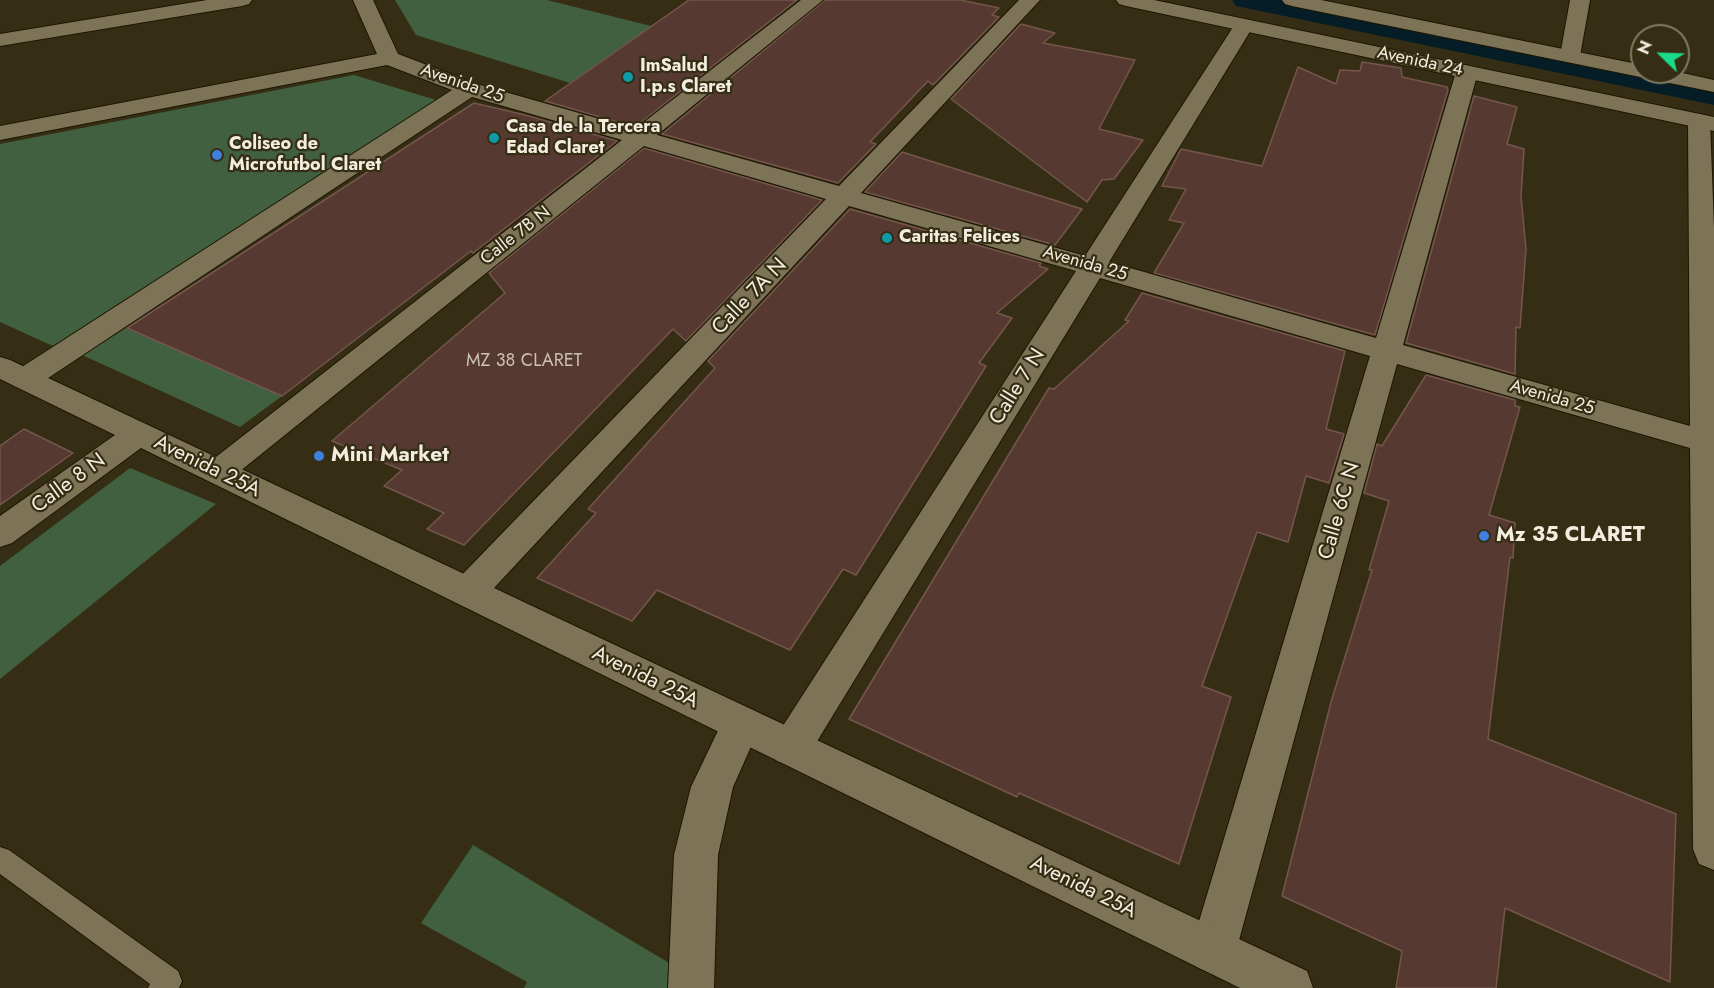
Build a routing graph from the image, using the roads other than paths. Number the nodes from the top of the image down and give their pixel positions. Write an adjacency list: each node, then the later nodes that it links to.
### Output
1 (242, 0): 10 (street)
2 (363, 0): 12 (street)
3 (813, 0): 20 (street, Calle 7B N)
4 (1030, 0): 21 (street, Calle 7A N)
5 (1126, 0): 9 (street, Avenida 24)
6 (1292, 0): 8 (street, Avenida 24)
7 (1580, 0): 11 (street)
8 (1332, 4): 11 (street, Avenida 24)
9 (1244, 25): 14 (street, Avenida 24); 22 (street, Calle 7 N)
10 (0, 40)
11 (1570, 56): 13 (street, Avenida 24)
12 (388, 58): 17 (street, Avenida 25); 19 (street)
13 (1630, 68)
14 (1467, 72): 18 (street, Avenida 24); 23 (street, Calle 6C N)
15 (1690, 81): 16 (street)
16 (1714, 86)
17 (469, 88): 20 (street, Avenida 25); 24 (street)
18 (1706, 123): 26 (street)
19 (0, 133)
20 (641, 138): 21 (street, Avenida 25); 27 (street, Calle 7B N)
21 (846, 196): 22 (street, Avenida 25); 29 (street, Calle 7A N)
22 (1093, 267): 23 (street, Avenida 25); 31 (street, Calle 7 N)
23 (1386, 351): 26 (street, Avenida 25); 34 (street, Calle 6C N)
24 (12, 373): 25 (street, Avenida 25A)
25 (139, 434): 27 (street, Avenida 25A); 28 (street, Calle 8 N)
26 (1710, 443): 32 (street)
27 (218, 472): 29 (street, Avenida 25A)
28 (0, 534)
29 (468, 592): 30 (street, Avenida 25A)
30 (741, 724): 31 (street, Avenida 25A); 36 (street)
31 (791, 748): 34 (street, Avenida 25A)
32 (1714, 849)
33 (0, 859): 35 (lane)
34 (1213, 951): 37 (street, Avenida 25A)
35 (162, 988)
36 (691, 988)
37 (1290, 988)

